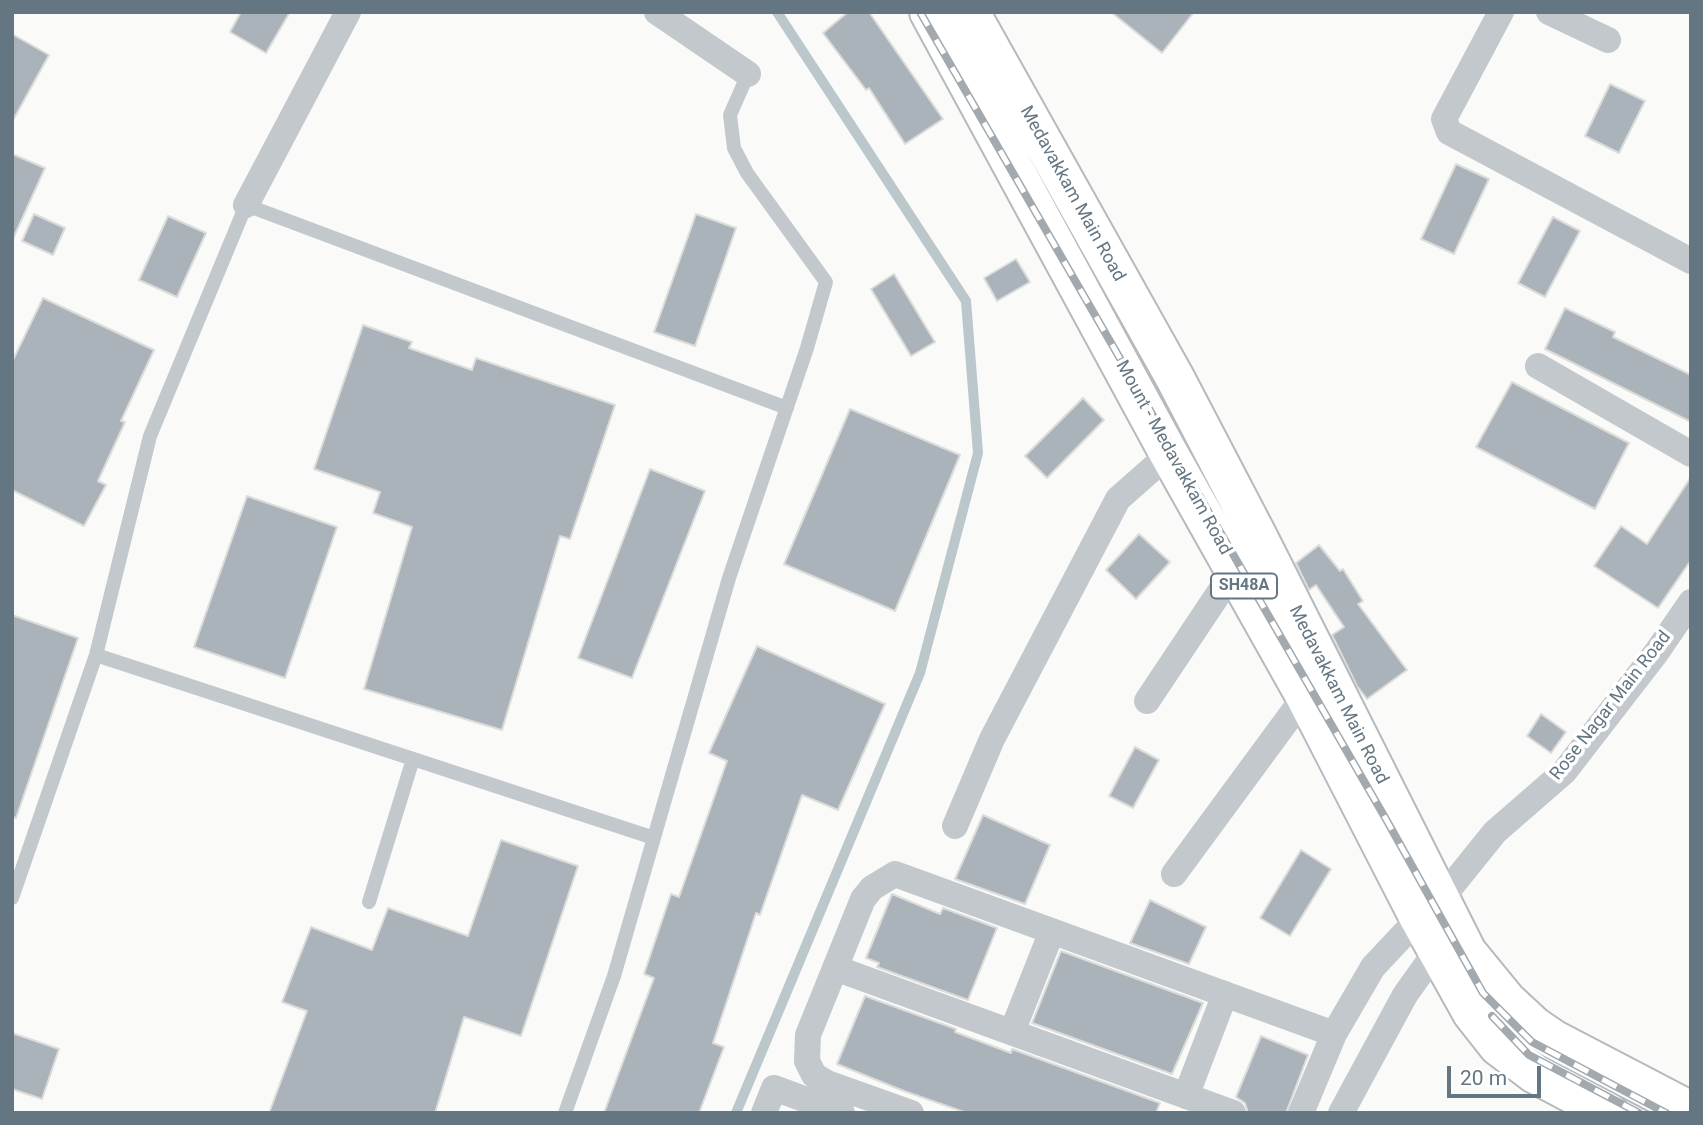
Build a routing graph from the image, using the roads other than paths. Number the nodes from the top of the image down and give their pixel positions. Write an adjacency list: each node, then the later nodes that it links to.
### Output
1 (348, 12): 9 (street)
2 (657, 12): 8 (street)
3 (929, 12): 13 (main road, Mount - Medavakkam Road / SH48A)
4 (970, 12): 26 (main road, Medavakkam Main Road / SH48A)
5 (1501, 12): 10 (street)
6 (1549, 12): 7 (street)
7 (1608, 40)
8 (748, 74): 12 (lane)
9 (246, 205): 12 (lane); 17 (lane)
10 (1691, 261)
11 (1538, 366): 14 (street)
12 (787, 408): 22 (lane)
13 (1168, 454): 15 (main road, Mount - Medavakkam Road / SH48A); 21 (street)
14 (1691, 454)
15 (1235, 569): 18 (main road, Mount - Medavakkam Road / SH48A); 19 (street)
16 (1691, 602): 26 (street, Rose Nagar Main Road)
17 (96, 655): 20 (lane); 24 (lane)
18 (1304, 696): 23 (street); 26 (main road, Mount - Medavakkam Road / SH48A)
19 (1147, 701)
20 (413, 759): 22 (lane); 25 (lane)
21 (955, 827)
22 (654, 838): 34 (lane)
23 (1174, 874)
24 (12, 898)
25 (369, 902)
26 (1432, 922): 31 (street); 33 (main road, Medavakkam Main Road / SH48A); 40 (street); 41 (main road, Mount - Medavakkam Road / SH48A)
27 (1052, 931): 28 (street); 29 (street); 30 (street)
28 (835, 968): 30 (street); 37 (street)
29 (1225, 994): 31 (street); 32 (street)
30 (1012, 1032): 32 (street)
31 (1334, 1034): 39 (street)
32 (1186, 1096): 38 (street)
33 (1691, 1111)
34 (565, 1113)
35 (764, 1113): 36 (street)
36 (842, 1113)
37 (911, 1113)
38 (1233, 1113)
39 (1301, 1113)
40 (1341, 1113)
41 (1609, 1113)

